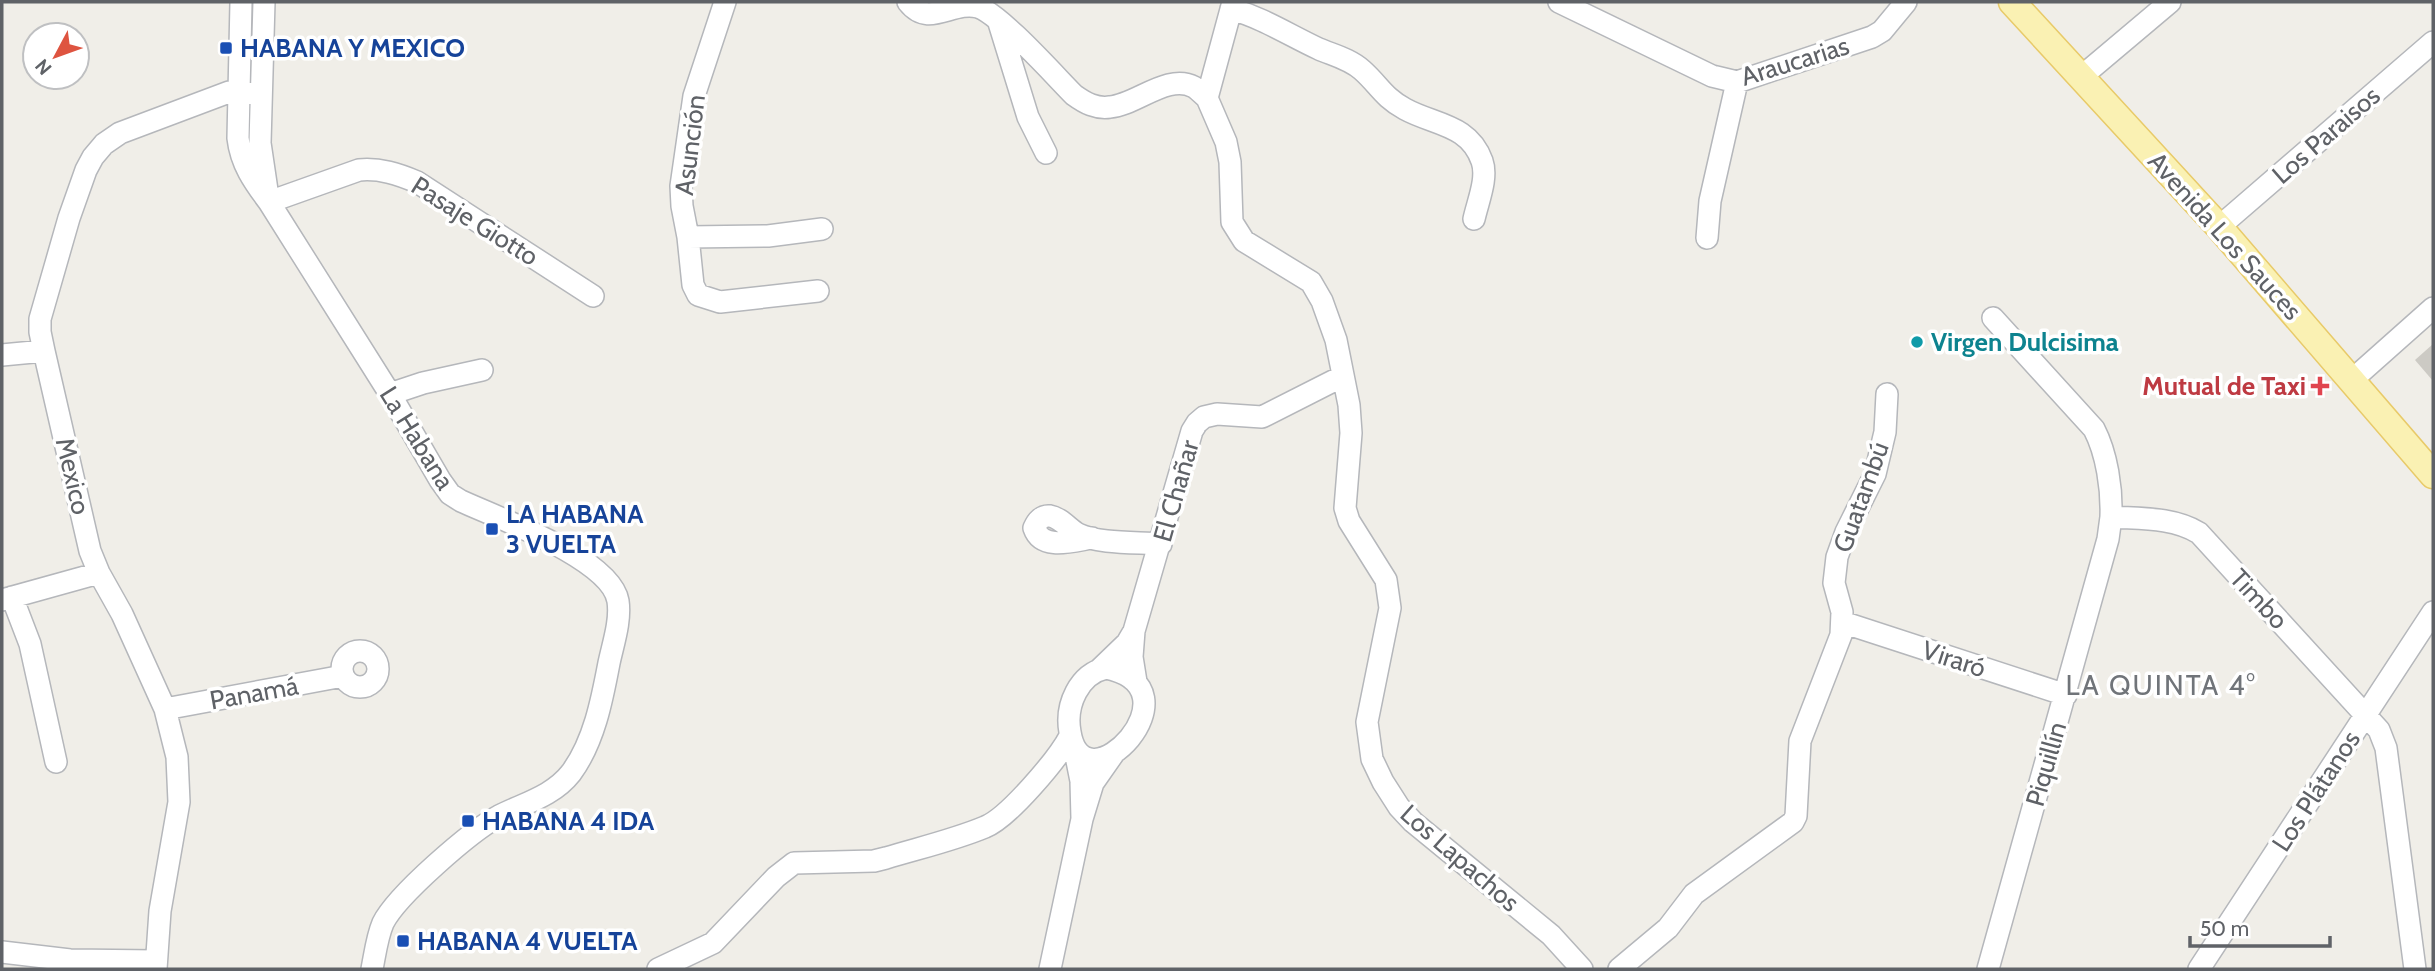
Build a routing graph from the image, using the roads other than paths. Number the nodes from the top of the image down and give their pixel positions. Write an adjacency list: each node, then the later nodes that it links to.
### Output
1 (241, 2): 14 (street, La Habana)
2 (264, 2): 15 (street)
3 (726, 2): 22 (street, Asunción)
4 (908, 2): 10 (street)
5 (1559, 2): 13 (street, Araucarias)
6 (1906, 2): 13 (street, Araucarias)
7 (2012, 2): 12 (main road, Avenida Los Sauces)
8 (2170, 2): 12 (street)
9 (1232, 5): 16 (street); 19 (street)
10 (999, 21): 16 (street); 17 (street)
11 (2433, 42): 20 (street, Los Paraisos)
12 (2081, 77): 20 (main road, Avenida Los Sauces)
13 (1737, 82): 23 (street)
14 (239, 91): 15 (street, Mexico); 18 (street, La Habana); 28 (street, Mexico)
15 (261, 94): 18 (street)
16 (1207, 98): 31 (street, Los Lapachos)
17 (1046, 153)
18 (270, 202): 25 (street, Pasaje Giotto); 33 (street, La Habana)
19 (1474, 219)
20 (2219, 227): 32 (main road, Avenida Los Sauces)
21 (822, 229): 22 (street)
22 (688, 237): 24 (street, Asunción)
23 (1707, 238)
24 (818, 291)
25 (593, 296)
26 (2433, 308): 32 (street)
27 (1993, 318): 36 (street)
28 (44, 351): 29 (street); 39 (street, Mexico)
29 (2, 355)
30 (482, 370): 33 (street)
31 (1343, 376): 38 (street, El Chañar); 61 (street, Los Lapachos)
32 (2352, 380): 35 (main road, Avenida Los Sauces)
33 (390, 394): 58 (street, La Habana)
34 (1887, 394): 42 (street, Guatambú)
35 (2433, 475)
36 (2111, 517): 47 (street, Piquillín); 49 (street, Timbo)
37 (1092, 538): 38 (street)
38 (1161, 544): 43 (street, El Chañar)
39 (99, 573): 40 (street); 48 (street, Mexico)
40 (7, 599): 52 (street)
41 (2433, 611): 49 (street, Los Plátanos)
42 (1842, 622): 47 (street, Viraró); 62 (street, Guatambú)
43 (1133, 631): 44 (street, El Chañar); 46 (street, El Chañar)
44 (1100, 669): 46 (street); 50 (street)
45 (343, 676): 48 (street, Panamá)
46 (1136, 682): 51 (street)
47 (2066, 695): 63 (street, Piquillín)
48 (165, 709): 57 (street, Mexico)
49 (2366, 715): 64 (street, Los Plátanos); 65 (street, Timbo)
50 (1072, 741): 51 (street); 53 (street); 54 (street)
51 (1114, 753): 55 (street)
52 (56, 762)
53 (1041, 777): 54 (street); 59 (street)
54 (1081, 781): 55 (street)
55 (1082, 819): 60 (street)
56 (2, 952): 57 (street)
57 (156, 965)
58 (372, 969)
59 (659, 969)
60 (1049, 969)
61 (1582, 969)
62 (1619, 969)
63 (1988, 969)
64 (2199, 969)
65 (2415, 969)

